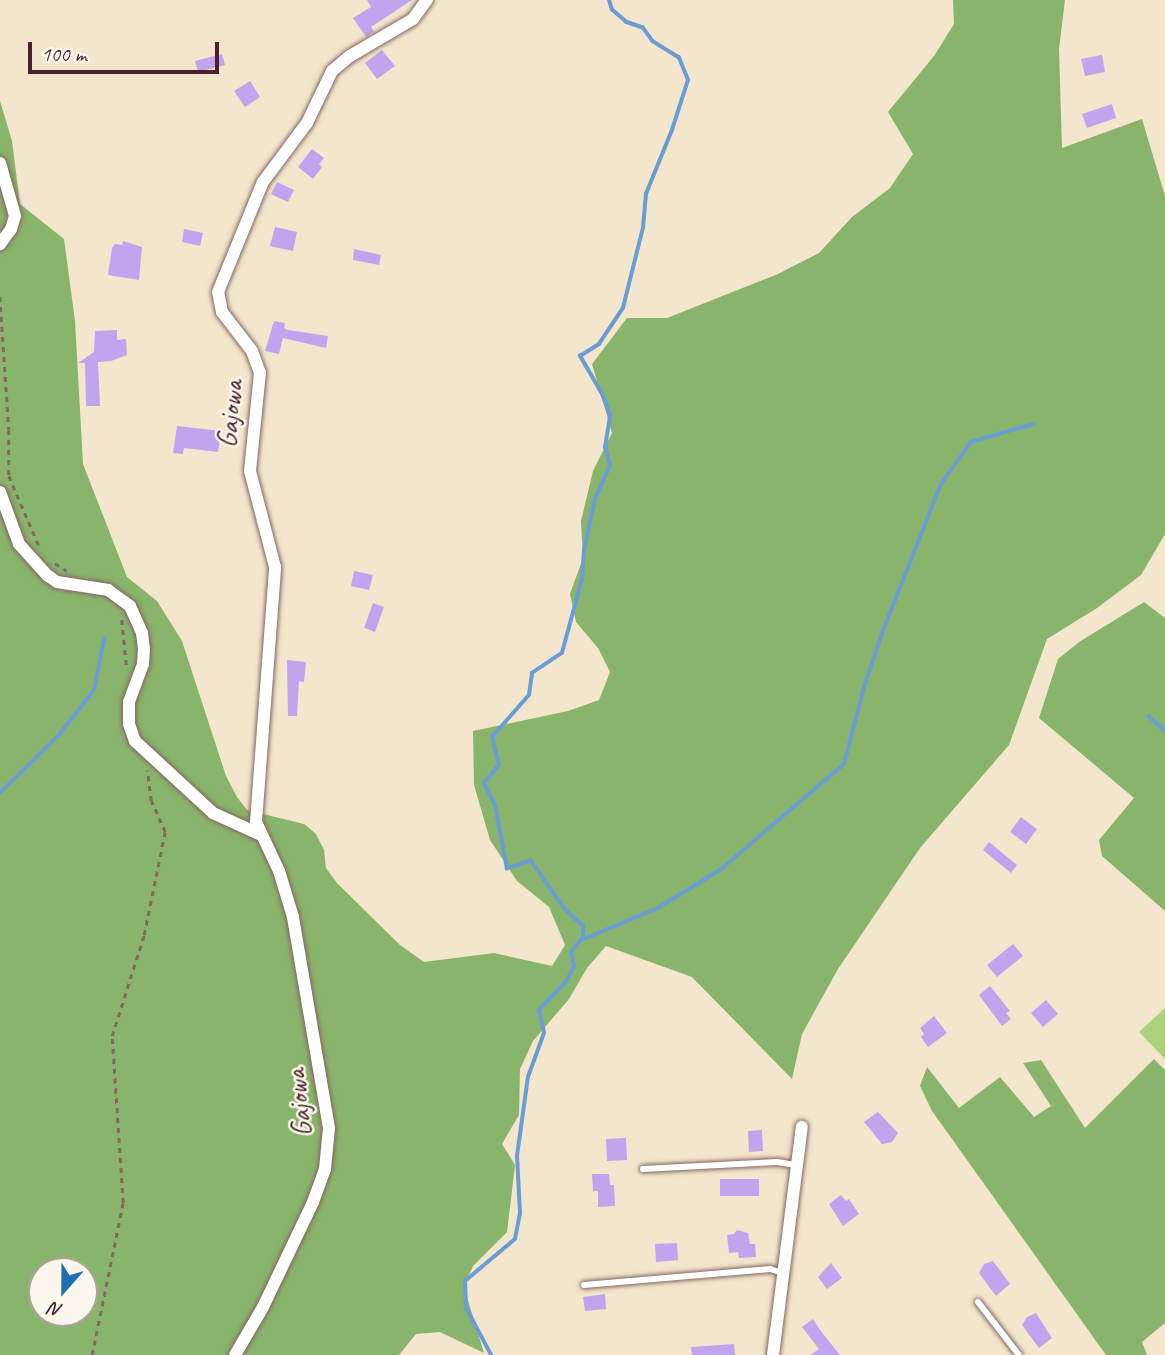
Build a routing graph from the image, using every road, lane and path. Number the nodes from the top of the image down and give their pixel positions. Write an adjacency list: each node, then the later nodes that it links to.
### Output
1 (427, 0): 10 (street, Gajowa)
2 (0, 163): 3 (street)
3 (0, 244)
4 (0, 297): 6 (path)
5 (0, 492): 7 (street)
6 (68, 571)
7 (120, 596): 8 (path); 8 (street)
8 (132, 691): 9 (street)
9 (145, 753): 10 (street); 17 (path)
10 (261, 835): 18 (street, Gajowa)
11 (802, 1127): 12 (street)
12 (796, 1165): 13 (lane); 14 (street)
13 (643, 1169)
14 (783, 1273): 15 (lane); 19 (street)
15 (584, 1285)
16 (978, 1303): 20 (lane)
17 (92, 1355)
18 (235, 1355)
19 (773, 1355)
20 (1020, 1355)

